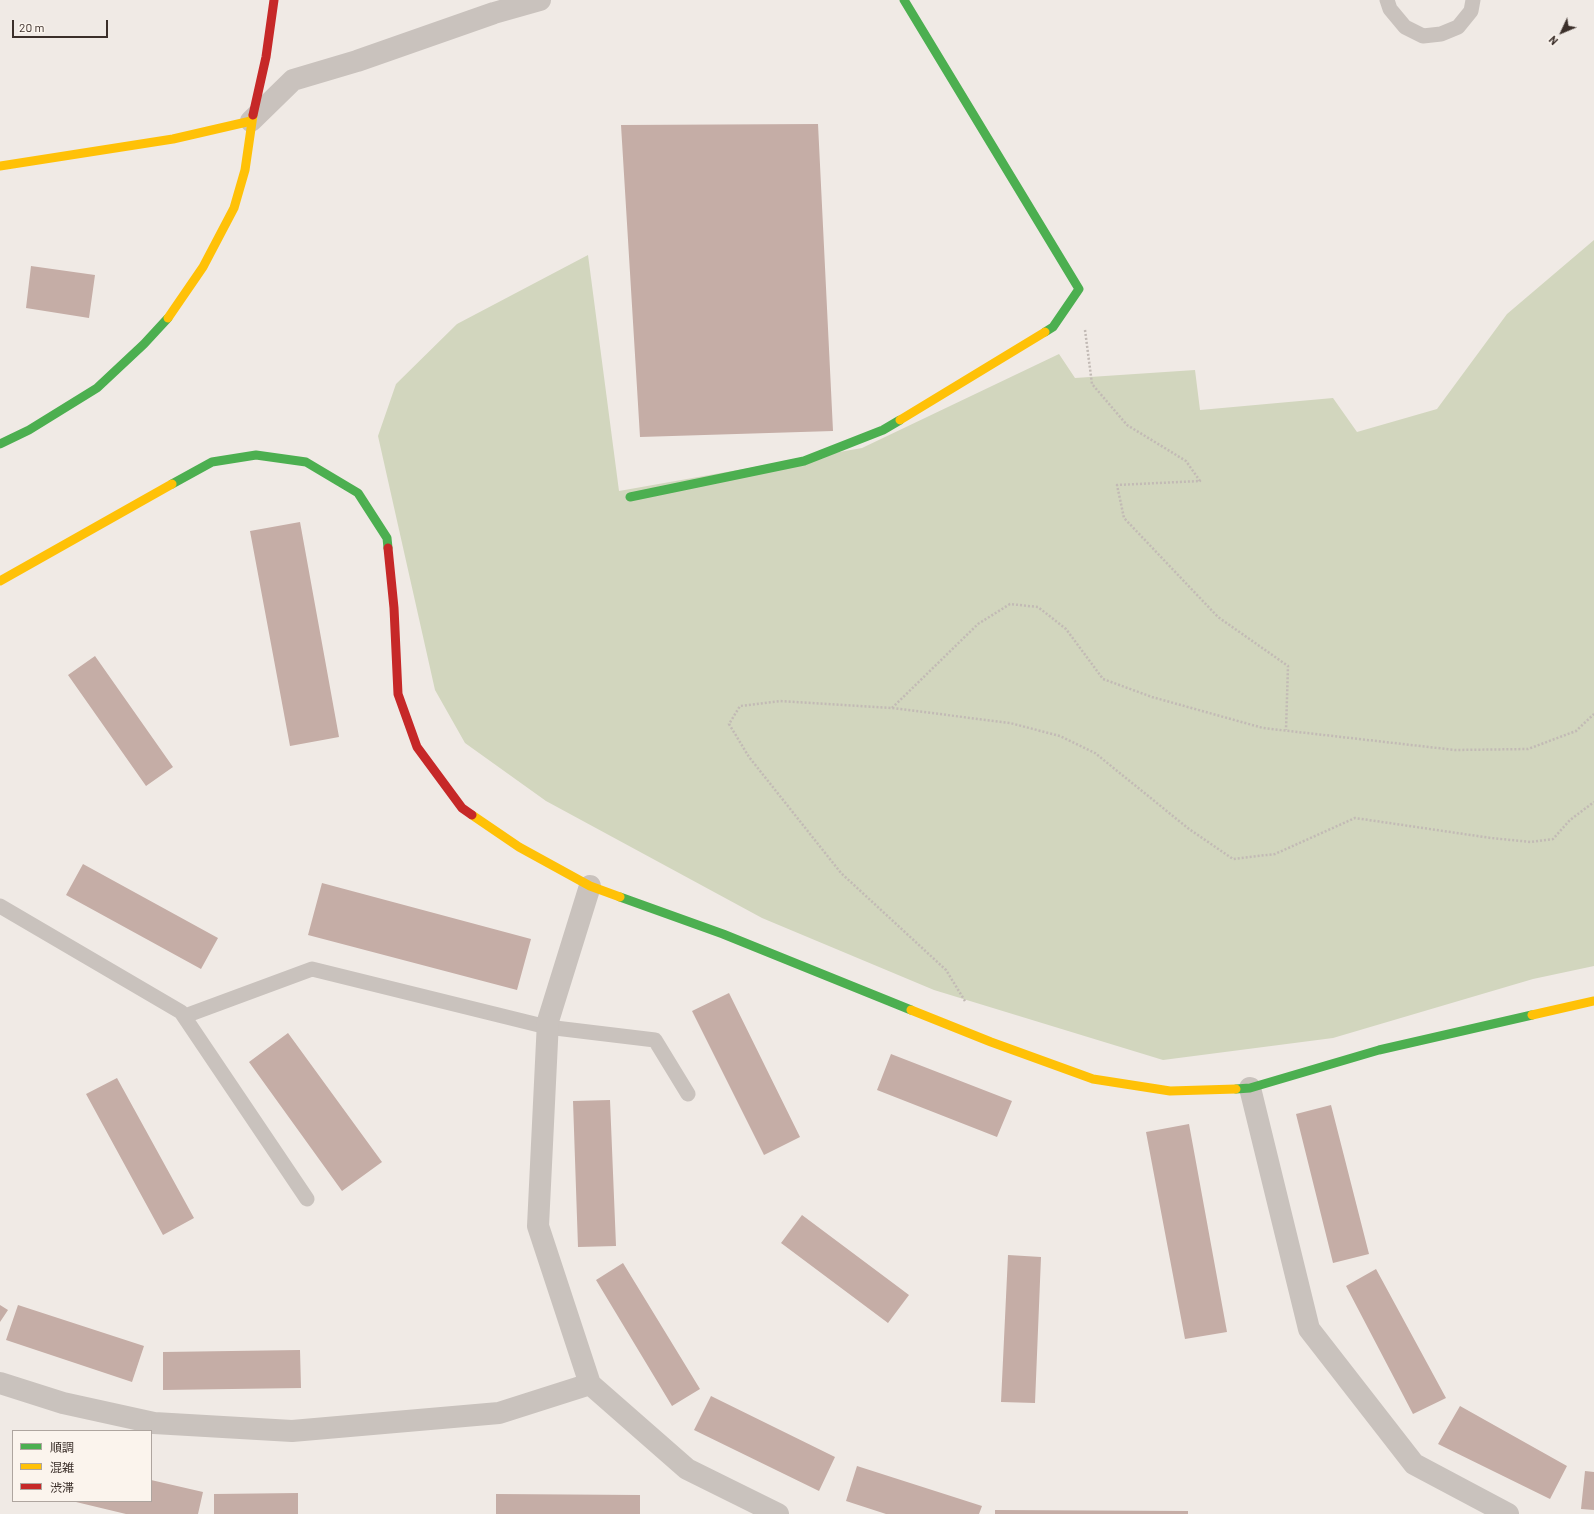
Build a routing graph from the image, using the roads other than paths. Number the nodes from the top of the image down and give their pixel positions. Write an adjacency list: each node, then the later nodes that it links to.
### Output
1 (274, 0): 6 (street)
2 (540, 0): 6 (street)
3 (904, 0): 9 (street)
4 (1387, 0): 5 (lane)
5 (1473, 0)
6 (252, 121): 7 (street); 8 (street)
7 (0, 166)
8 (0, 444)
9 (630, 497)
10 (0, 581): 11 (street)
11 (590, 886): 15 (street); 16 (street)
12 (0, 906): 14 (lane)
13 (1594, 1001): 16 (street)
14 (185, 1016): 15 (lane); 18 (lane)
15 (547, 1027): 17 (lane); 20 (street)
16 (1250, 1088): 21 (street)
17 (688, 1094)
18 (307, 1199)
19 (0, 1383): 20 (street)
20 (590, 1384): 22 (street)
21 (1498, 1512)
22 (778, 1514)

